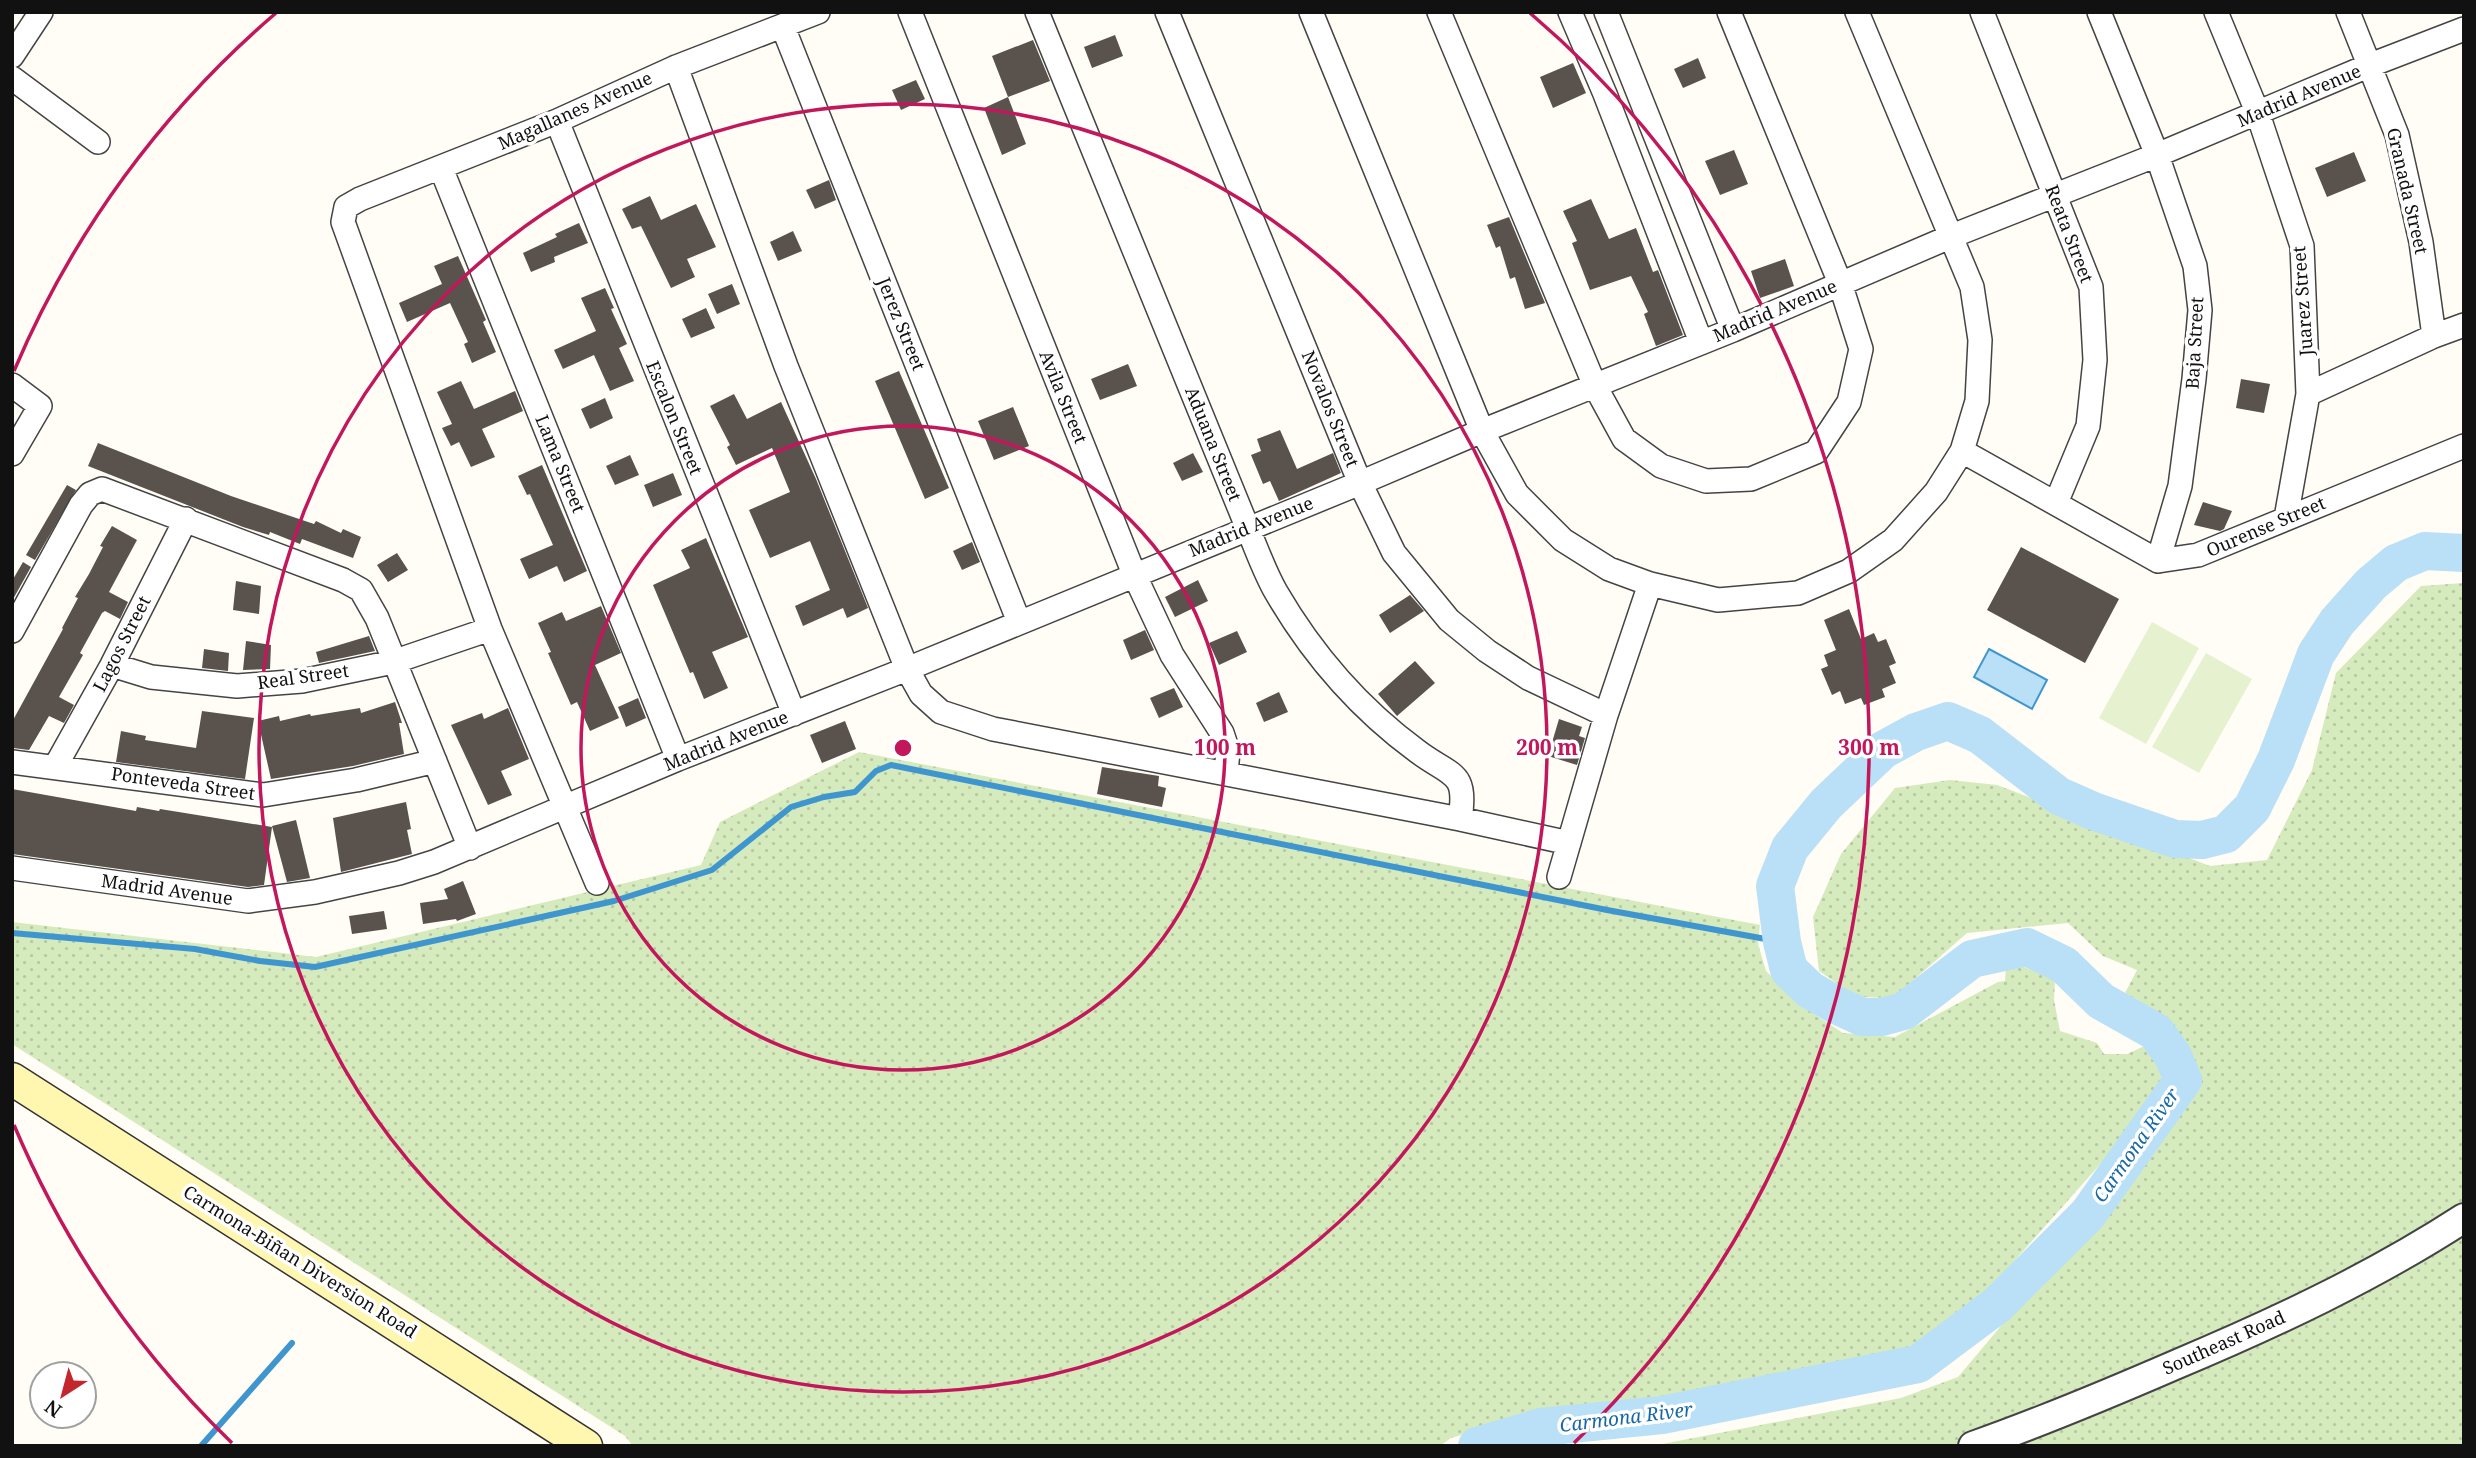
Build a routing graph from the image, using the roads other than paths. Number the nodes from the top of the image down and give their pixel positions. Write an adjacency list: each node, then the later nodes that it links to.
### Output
1 (41, 12): 18 (street)
2 (818, 12): 16 (street, Magallanes Avenue)
3 (910, 12): 49 (street, Avila Street)
4 (1037, 12): 47 (street, Aduana Street)
5 (1167, 12): 43 (street, Novalos Street)
6 (1311, 12): 39 (street)
7 (1439, 12): 37 (street)
8 (1570, 12): 23 (street)
9 (1606, 12): 22 (street)
10 (1730, 12): 31 (street)
11 (1857, 12): 30 (street)
12 (1982, 12): 29 (street, Reata Street)
13 (2099, 12): 27 (street, Baja Street)
14 (2216, 12): 24 (street, Juarez Street)
15 (2348, 12): 19 (street, Granada Street)
16 (783, 27): 20 (street, Magallanes Avenue); 51 (street, Jerez Street)
17 (2464, 29): 19 (street, Madrid Avenue)
18 (12, 56)
19 (2368, 66): 24 (street, Madrid Avenue); 34 (street, Granada Street)
20 (676, 67): 25 (street, Magallanes Avenue); 56 (street)
21 (12, 78): 26 (street)
22 (1633, 82): 23 (street); 33 (street)
23 (1605, 94): 35 (street)
24 (2258, 114): 27 (street, Madrid Avenue); 38 (street, Juarez Street)
25 (557, 121): 28 (street, Magallanes Avenue); 57 (street, Escalon Street)
26 (98, 142)
27 (2157, 156): 29 (street, Madrid Avenue); 48 (street, Baja Street)
28 (441, 168): 52 (street, Magallanes Avenue); 59 (street, Lama Street)
29 (2054, 196): 30 (street, Madrid Avenue); 44 (street, Reata Street)
30 (1952, 236): 31 (street, Madrid Avenue); 41 (street)
31 (1840, 283): 33 (street, Madrid Avenue); 37 (street)
32 (2464, 325): 34 (street)
33 (1733, 330): 35 (street, Madrid Avenue)
34 (2434, 335): 38 (street)
35 (1701, 342): 37 (street, Madrid Avenue)
36 (12, 384): 42 (street)
37 (1595, 386): 39 (street, Madrid Avenue)
38 (2308, 394): 45 (street, Juarez Street)
39 (1482, 431): 43 (street, Madrid Avenue); 50 (street)
40 (2464, 446): 45 (street, Ourense Street)
41 (1962, 451): 44 (street); 50 (street)
42 (12, 454)
43 (1360, 483): 47 (street, Madrid Avenue); 58 (street, Novalos Street)
44 (2056, 503): 48 (street)
45 (2286, 518): 48 (street, Ourense Street)
46 (186, 519): 53 (street); 54 (street); 55 (street, Lagos Street)
47 (1248, 529): 49 (street, Madrid Avenue); 65 (street, Aduana Street)
48 (2158, 561)
49 (1134, 574): 51 (street, Madrid Avenue); 63 (street, Avila Street)
50 (1650, 584): 58 (street)
51 (1019, 622): 56 (street, Madrid Avenue)
52 (489, 629): 54 (street, Real Street); 64 (street)
53 (12, 631)
54 (393, 662): 55 (street, Real Street); 60 (street)
55 (112, 665): 62 (street, Lagos Street)
56 (907, 669): 57 (street, Madrid Avenue); 63 (street)
57 (794, 714): 59 (street, Madrid Avenue)
58 (1606, 715): 66 (street)
59 (678, 759): 64 (street, Madrid Avenue)
60 (435, 761): 62 (street, Ponteveda Street); 67 (street)
61 (12, 762): 62 (street, Ponteveda Street)
62 (55, 767)
63 (1226, 773): 65 (street)
64 (566, 808): 67 (street, Madrid Avenue); 70 (street)
65 (1461, 819): 66 (street)
66 (1569, 844): 69 (street)
67 (470, 848): 68 (street, Madrid Avenue)
68 (12, 869)
69 (1559, 877)
70 (597, 884)
71 (12, 1079): 73 (main road, Carmona-Biñan Diversion Road)
72 (2464, 1218): 74 (street, Southeast Road)
73 (586, 1446)
74 (1973, 1446)

